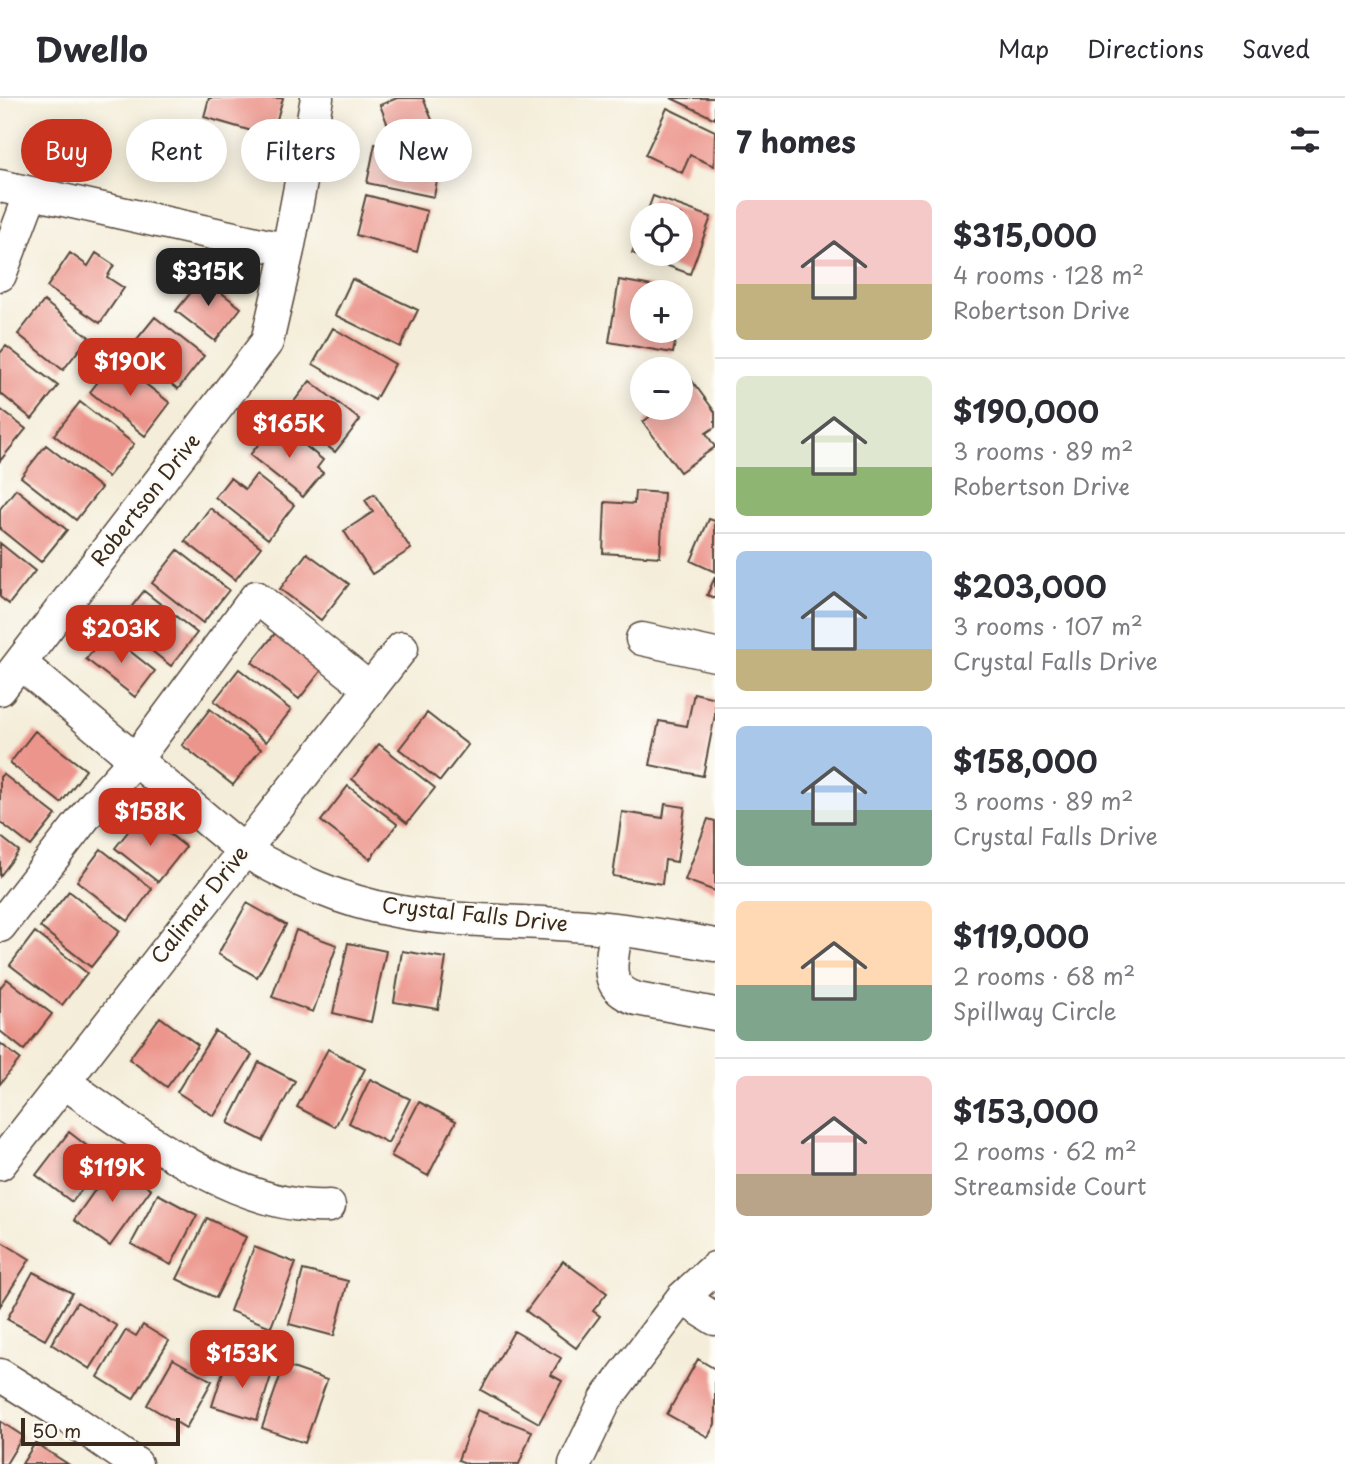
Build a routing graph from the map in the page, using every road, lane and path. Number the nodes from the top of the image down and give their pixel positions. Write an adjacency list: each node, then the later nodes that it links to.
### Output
1 (317, 98): 4 (street, Robertson Drive)
2 (0, 186): 3 (street)
3 (31, 193): 4 (street); 5 (street)
4 (288, 250): 9 (street, Robertson Drive)
5 (0, 275)
6 (642, 639): 8 (street)
7 (402, 648): 11 (street, Calimar Drive)
8 (715, 655)
9 (20, 663): 10 (street, Robertson Drive); 12 (street, Crystal Falls Drive)
10 (0, 689)
11 (370, 689): 12 (street); 13 (street, Calimar Drive)
12 (136, 759): 13 (street, Crystal Falls Drive); 14 (street)
13 (243, 850): 15 (street, Crystal Falls Drive); 18 (street, Calimar Drive)
14 (0, 926)
15 (616, 930): 16 (street, Crystal Falls Drive); 17 (street)
16 (715, 946)
17 (715, 1014)
18 (64, 1082): 19 (street, Calimar Drive); 20 (street)
19 (0, 1164)
20 (329, 1206)
21 (715, 1268): 22 (street)
22 (682, 1298): 23 (street); 26 (street)
23 (715, 1319)
24 (0, 1375): 25 (street)
25 (136, 1464)
26 (575, 1464)

